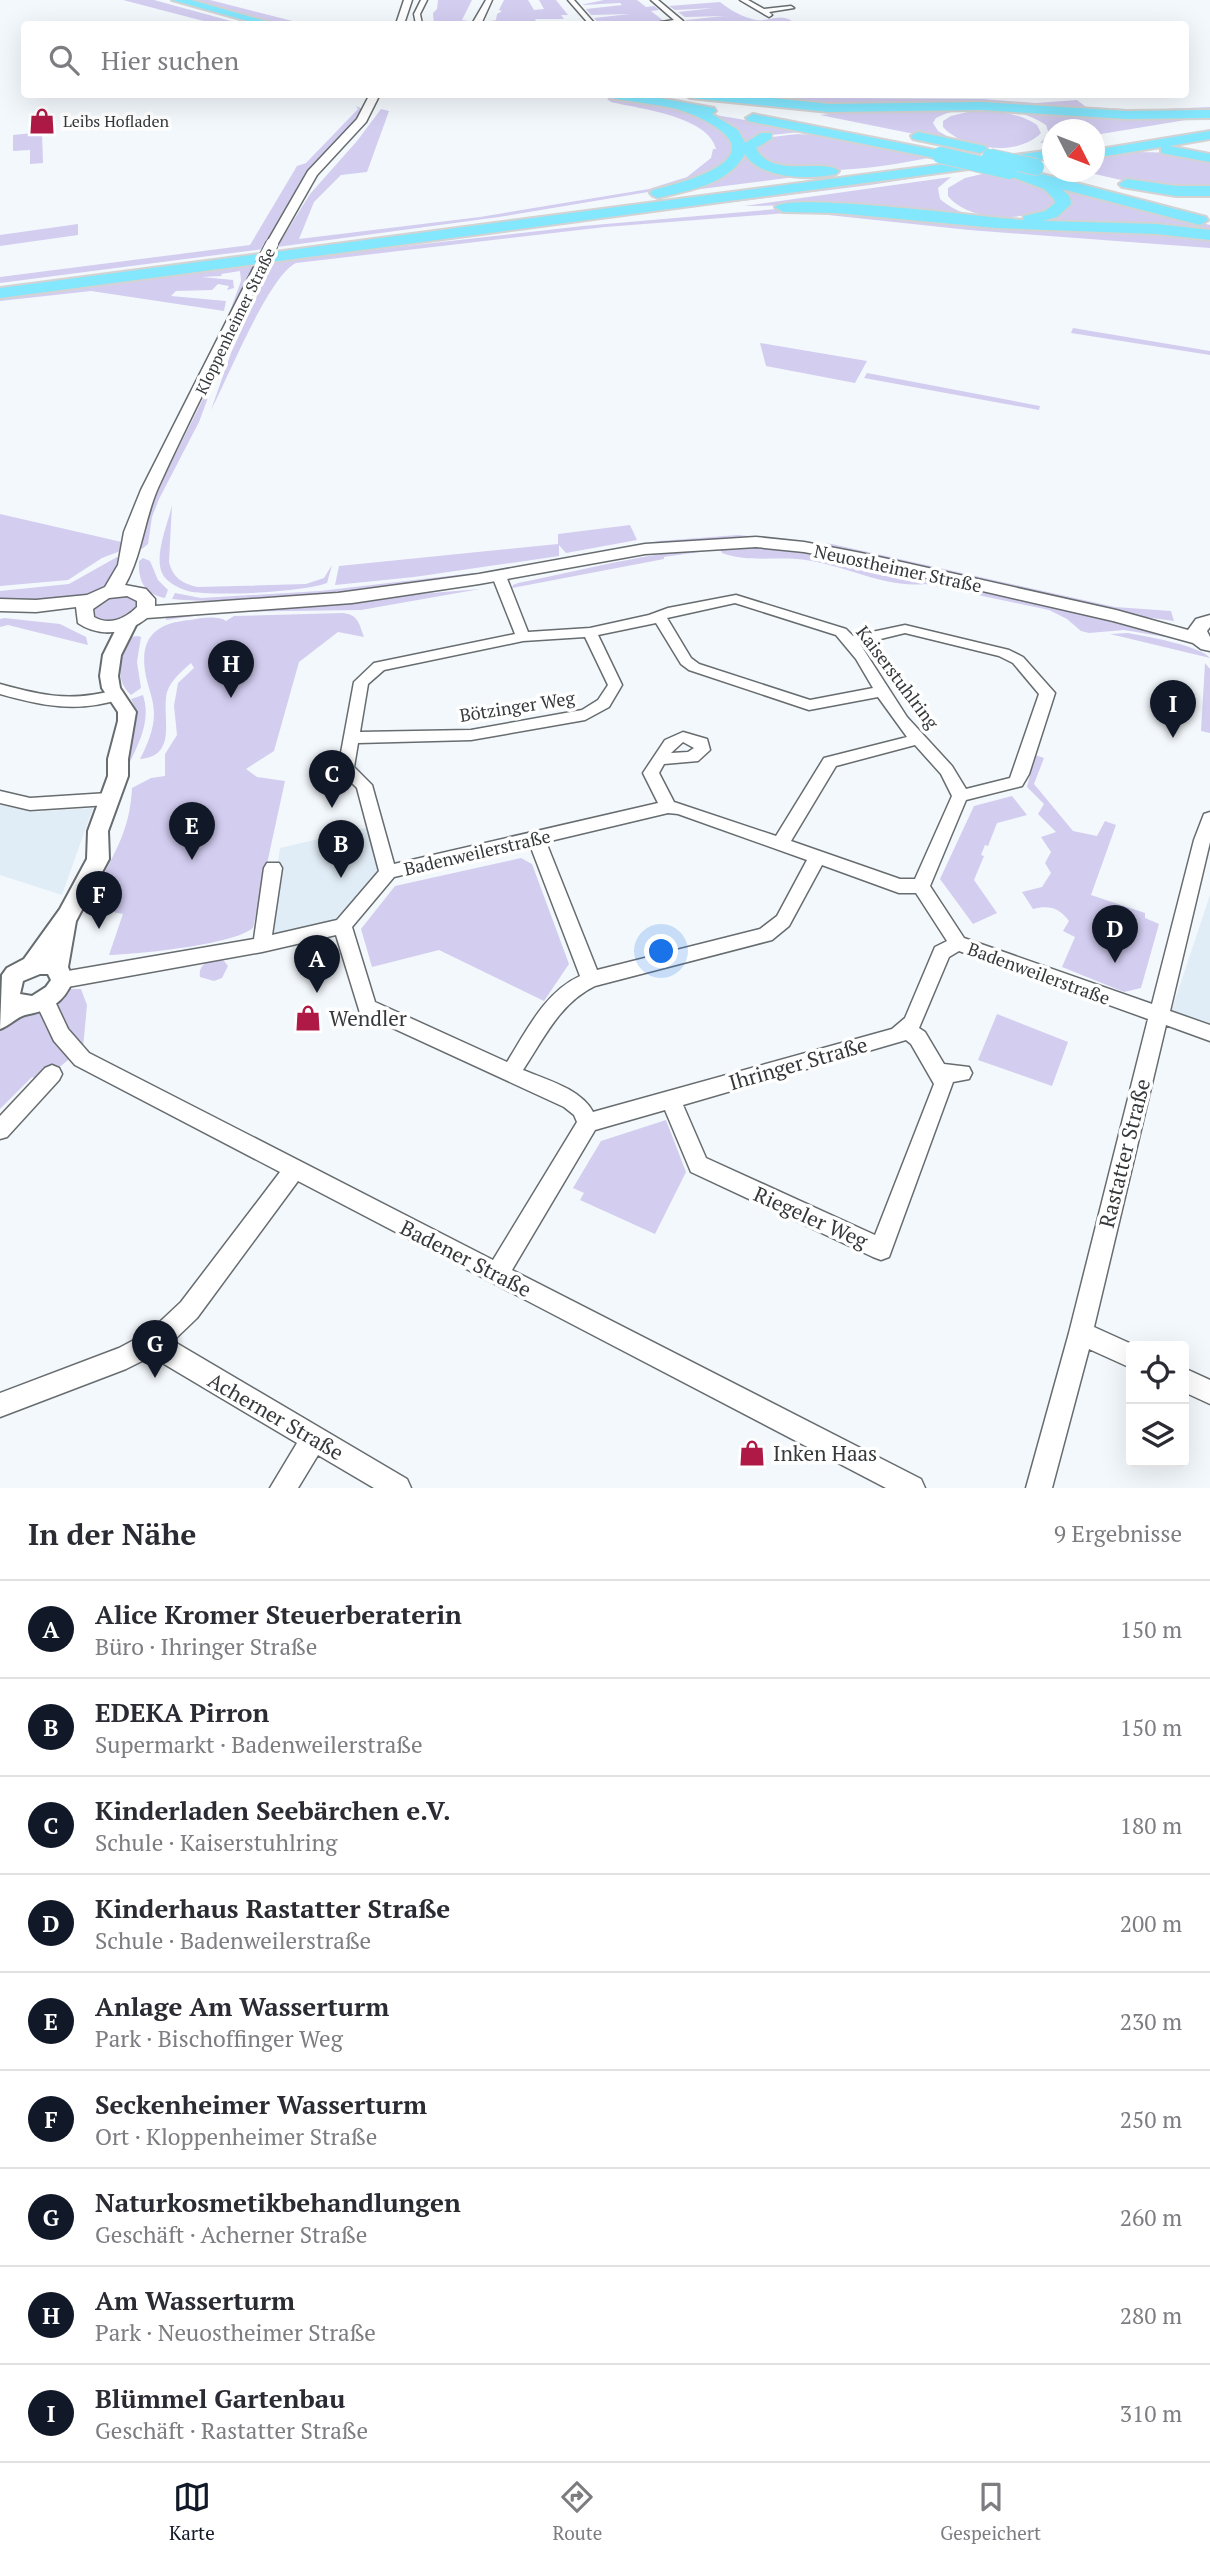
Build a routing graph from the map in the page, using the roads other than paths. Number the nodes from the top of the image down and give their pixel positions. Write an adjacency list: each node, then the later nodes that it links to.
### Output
1 (163, 0): 11 (highway)
2 (178, 0): 12 (highway)
3 (408, 0): 13 (main road)
4 (424, 0): 14 (street)
5 (489, 0): 15 (street)
6 (583, 0): 9 (street)
7 (654, 0): 17 (street)
8 (743, 0): 10 (street)
9 (572, 1): 16 (street)
10 (791, 8)
11 (241, 21)
12 (258, 21)
13 (401, 21)
14 (418, 21)
15 (479, 21)
16 (589, 21)
17 (680, 21)
18 (373, 98): 60 (main road, Kloppenheimer Straße, bridge)
19 (642, 98): 48 (highway)
20 (643, 98): 30 (highway)
21 (645, 98): 36 (highway)
22 (685, 98): 36 (highway)
23 (712, 98): 36 (highway)
24 (732, 98): 25 (highway)
25 (1210, 114)
26 (1210, 122): 28 (highway); 32 (highway)
27 (1042, 124): 36 (highway)
28 (1146, 129)
29 (1210, 132): 33 (highway)
30 (850, 136): 36 (highway); 40 (highway)
31 (1042, 143): 37 (highway)
32 (1105, 147)
33 (1105, 148)
34 (1105, 149): 38 (highway)
35 (1042, 150): 55 (highway)
36 (965, 151): 37 (highway); 39 (highway, bridge); 39 (highway, bridge)
37 (1009, 151): 39 (highway, bridge); 40 (highway)
38 (1210, 158)
39 (1042, 166): 41 (highway); 56 (highway)
40 (865, 170): 48 (highway)
41 (980, 171): 46 (highway); 52 (highway)
42 (1051, 182): 49 (highway)
43 (1090, 182): 54 (highway)
44 (1095, 182): 53 (highway)
45 (1102, 182): 51 (highway)
46 (944, 185)
47 (1210, 191): 50 (highway)
48 (624, 201): 55 (highway)
49 (948, 203)
50 (1210, 205)
51 (1210, 211)
52 (658, 214): 56 (highway); 57 (highway)
53 (1210, 217)
54 (1210, 222)
55 (446, 230): 58 (highway)
56 (478, 231): 59 (highway)
57 (1210, 235)
58 (0, 286)
59 (0, 293)
60 (127, 565): 62 (main road, Kloppenheimer Straße); 65 (main road, Kloppenheimer Straße)
61 (500, 579): 65 (main road, Neuostheimer Straße); 69 (main road, Neuostheimer Straße); 70 (street)
62 (112, 591): 64 (main road); 65 (main road)
63 (0, 606): 64 (main road)
64 (88, 607): 67 (main road)
65 (138, 607): 67 (main road); 72 (street)
66 (659, 616): 68 (street, Kaiserstuhlring); 71 (street, Kaiserstuhlring); 74 (street)
67 (104, 627): 72 (street)
68 (590, 632): 70 (street, Kaiserstuhlring); 76 (street, Bötzinger Weg)
69 (1205, 633)
70 (523, 637): 76 (street, Kaiserstuhlring)
71 (851, 641): 74 (street, Kaiserstuhlring); 79 (street)
72 (112, 655): 75 (street)
73 (0, 689): 75 (street)
74 (882, 691): 77 (street, Kaiserstuhlring)
75 (116, 695): 81 (street)
76 (351, 738): 88 (street, Kaiserstuhlring)
77 (919, 739): 79 (street, Kaiserstuhlring); 85 (street)
78 (660, 759): 82 (street)
79 (960, 796): 89 (street)
80 (0, 797): 81 (street)
81 (108, 799): 90 (street)
82 (668, 807): 84 (street, Badenweilerstraße); 85 (street, Badenweilerstraße)
83 (1210, 818): 98 (street, Rastatter Straße)
84 (536, 838): 88 (street, Badenweilerstraße); 95 (street)
85 (780, 844): 86 (street, Badenweilerstraße)
86 (817, 858): 89 (street, Badenweilerstraße); 95 (street)
87 (273, 869): 93 (street)
88 (388, 872): 91 (street, Badenweilerstraße)
89 (921, 886): 92 (street, Badenweilerstraße)
90 (68, 915): 94 (street); 96 (street)
91 (343, 926): 93 (street); 101 (street)
92 (958, 943): 98 (street, Badenweilerstraße); 99 (street)
93 (262, 945): 94 (street)
94 (60, 973): 96 (street); 97 (street)
95 (592, 978): 101 (street)
96 (11, 989): 97 (street)
97 (45, 1001): 108 (street, Badener Straße)
98 (1159, 1017): 100 (street, Badenweilerstraße); 110 (street, Rastatter Straße)
99 (907, 1030): 102 (street); 105 (street, Ihringer Straße)
100 (1210, 1033)
101 (511, 1072): 106 (street)
102 (939, 1073): 103 (street); 105 (street, Riegeler Weg)
103 (962, 1073)
104 (52, 1074): 107 (street)
105 (671, 1100): 106 (street, Ihringer Straße)
106 (588, 1123): 109 (street)
107 (0, 1130)
108 (295, 1169): 109 (street, Badener Straße); 111 (street)
109 (497, 1273): 119 (street, Badener Straße)
110 (1081, 1334): 112 (street); 120 (street, Rastatter Straße)
111 (157, 1340): 115 (street); 116 (street, Acherner Straße)
112 (1126, 1354)
113 (1189, 1382): 114 (street)
114 (1210, 1392)
115 (0, 1405)
116 (315, 1437): 117 (street); 118 (street, Acherner Straße)
117 (283, 1488)
118 (398, 1488)
119 (912, 1488)
120 (1039, 1488)

